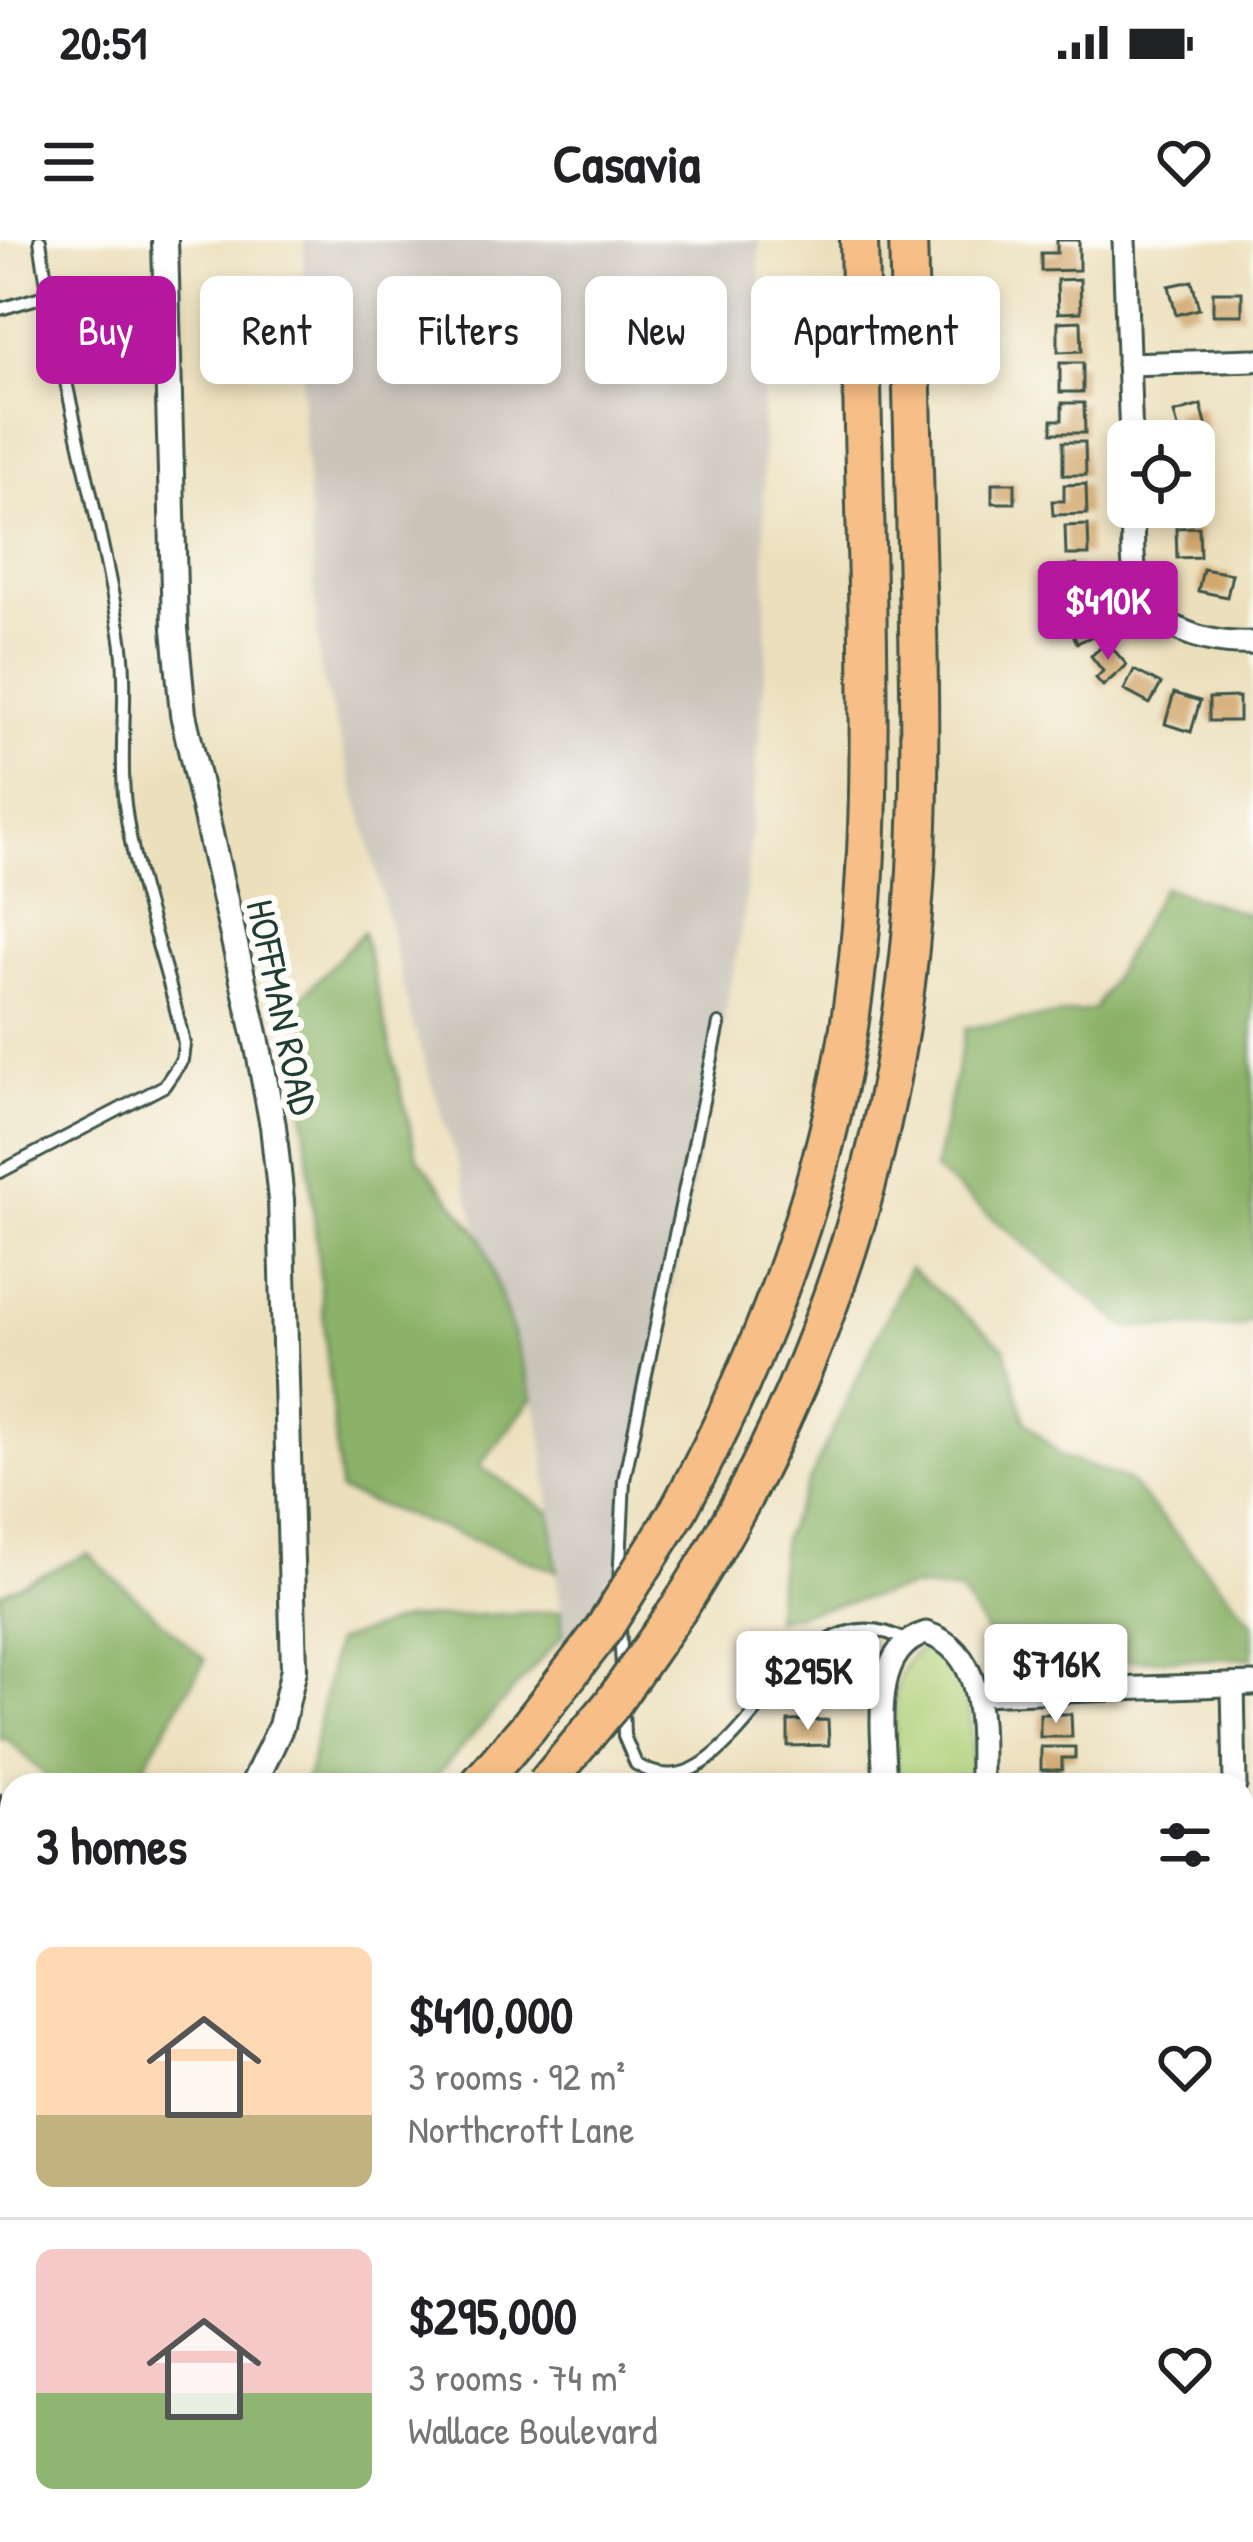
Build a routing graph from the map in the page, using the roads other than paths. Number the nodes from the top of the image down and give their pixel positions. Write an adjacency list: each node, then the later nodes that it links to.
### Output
1 (40, 240): 6 (lane)
2 (165, 240): 20 (street, HOFFMAN ROAD)
3 (859, 240): 21 (highway, bridge)
4 (908, 240): 22 (highway, bridge)
5 (1124, 240): 10 (street)
6 (45, 276)
7 (36, 298): 8 (lane)
8 (0, 308)
9 (1253, 360): 10 (street)
10 (1128, 364): 12 (street)
11 (66, 384): 16 (lane)
12 (1130, 420)
13 (1134, 528): 14 (street)
14 (1253, 643)
15 (719, 1024): 17 (lane)
16 (0, 1172)
17 (908, 1642): 19 (street); 23 (street)
18 (1243, 1685): 19 (street); 25 (street)
19 (979, 1694): 24 (street)
20 (259, 1773)
21 (488, 1773)
22 (555, 1773)
23 (885, 1773)
24 (981, 1773)
25 (1236, 1773)

